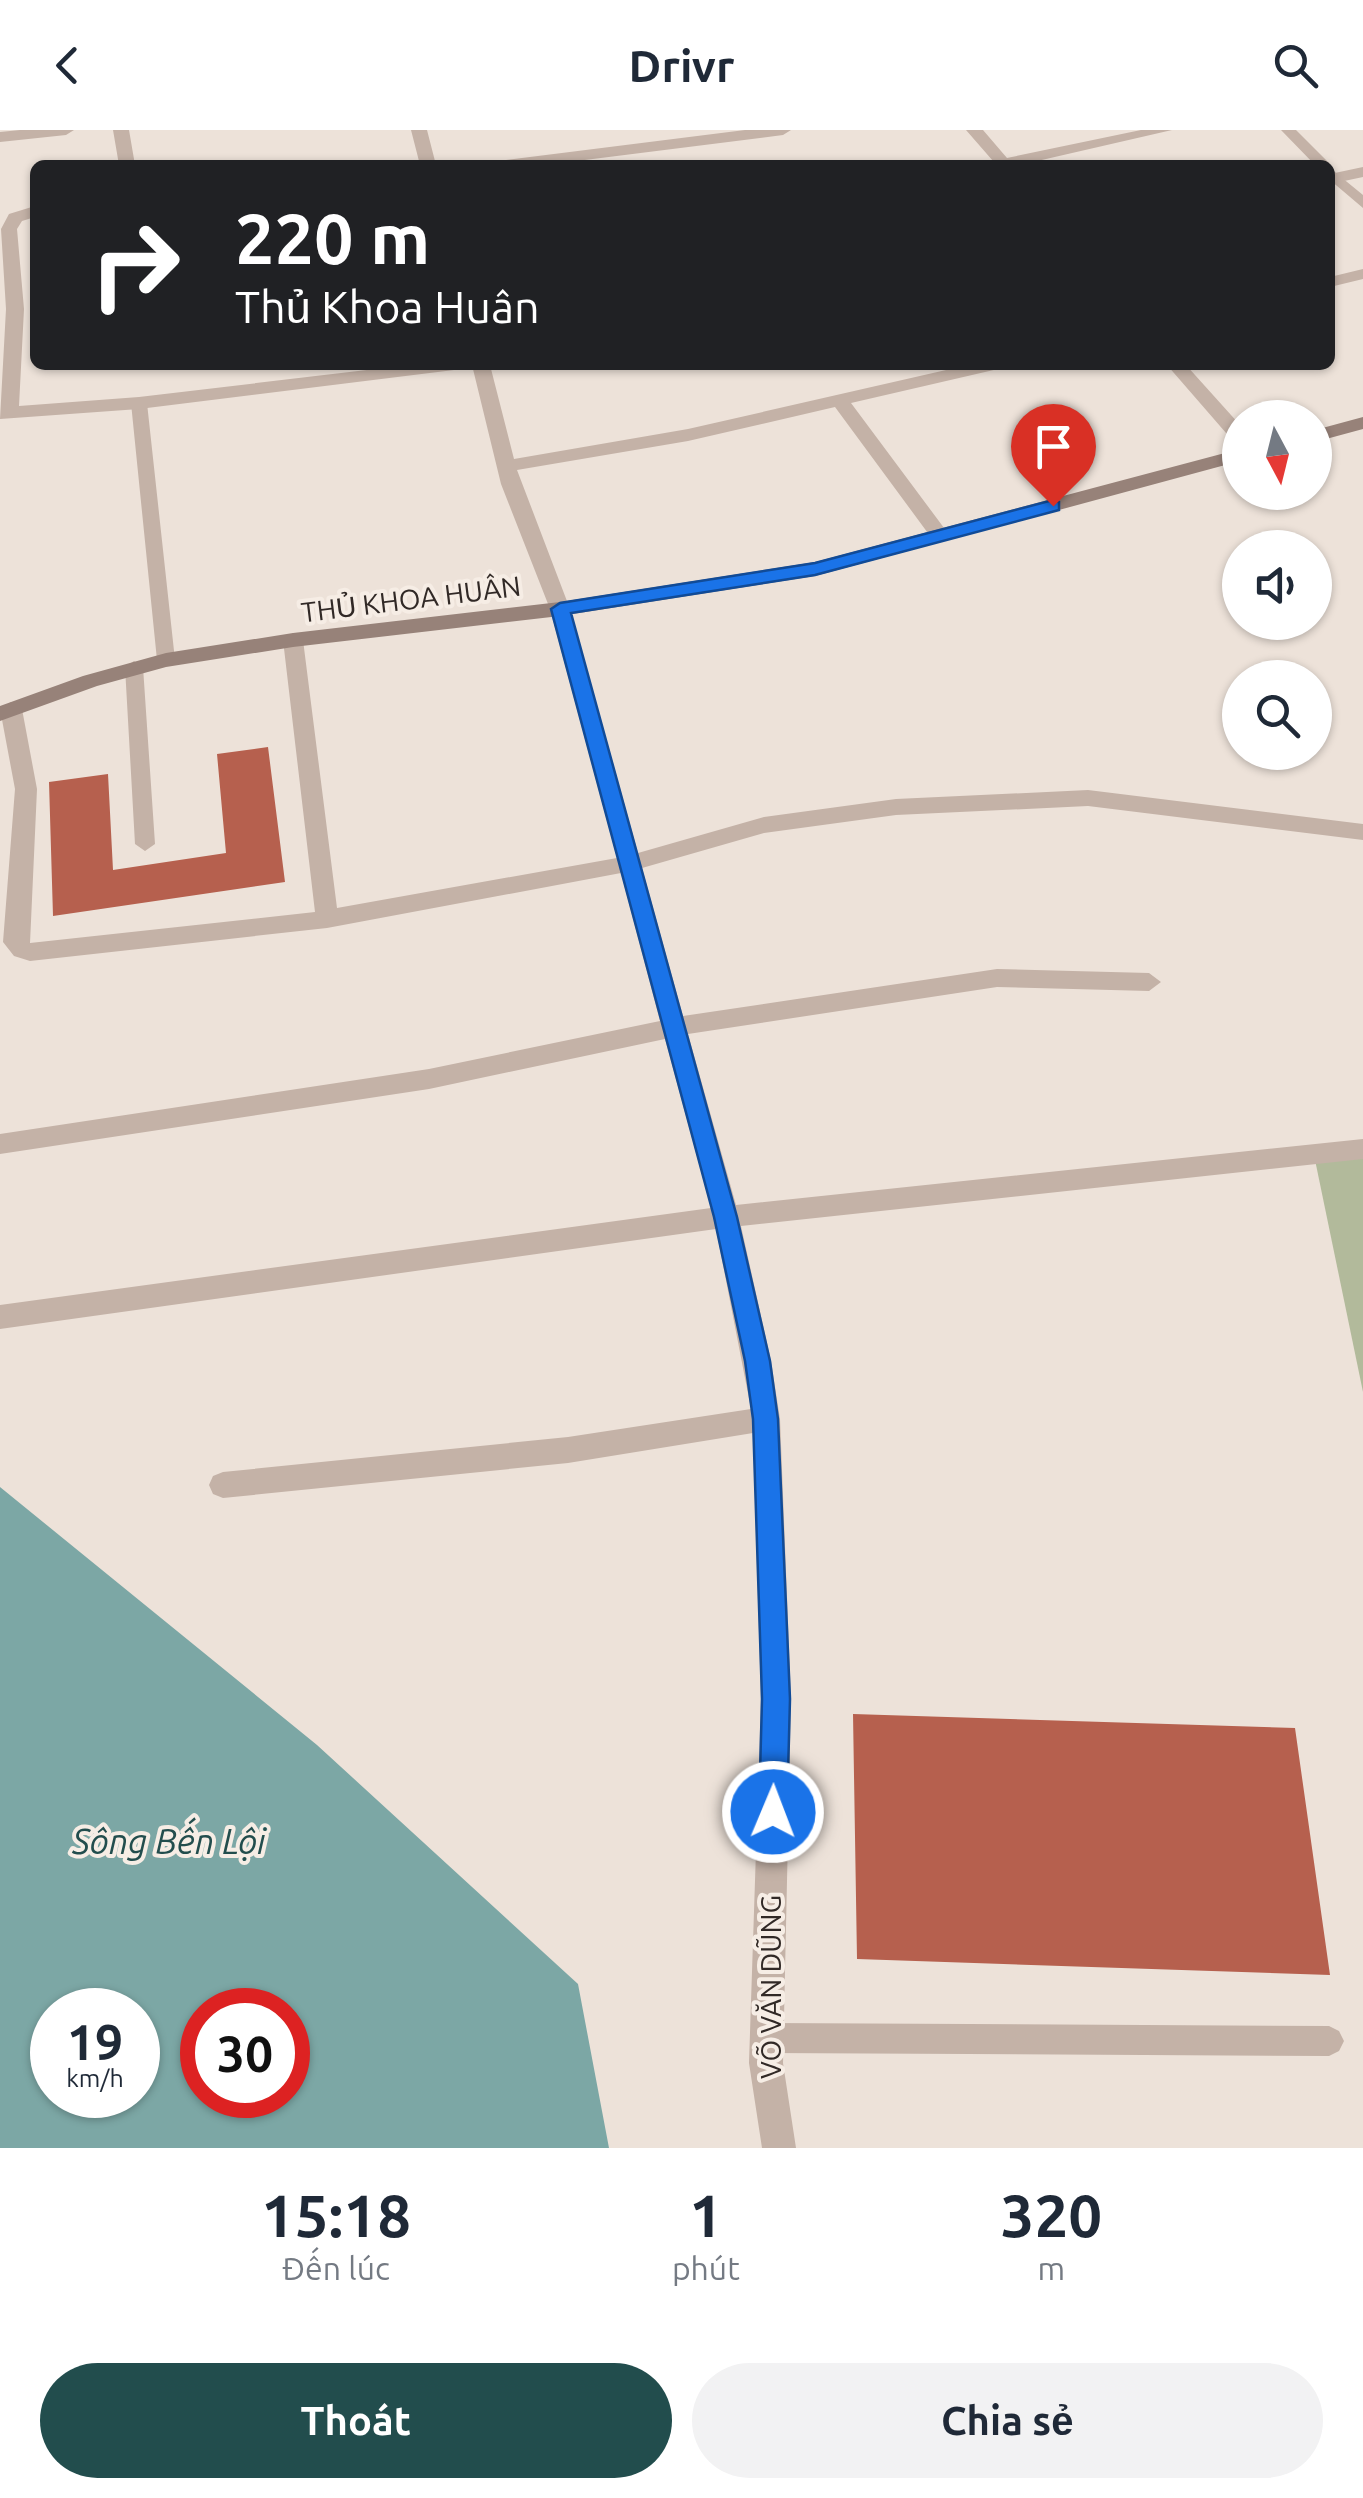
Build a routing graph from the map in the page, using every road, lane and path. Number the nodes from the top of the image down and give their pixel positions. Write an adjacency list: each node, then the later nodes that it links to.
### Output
1 (66, 130): 8 (street)
2 (122, 130): 9 (street)
3 (420, 130): 10 (street)
4 (784, 130): 11 (street)
5 (974, 130): 12 (street)
6 (1164, 130): 13 (street)
7 (1288, 130): 14 (lane)
8 (0, 137)
9 (126, 160)
10 (427, 160)
11 (546, 160)
12 (999, 160)
13 (1021, 160)
14 (1317, 160)
15 (1363, 172): 16 (street)
16 (1335, 173)
17 (1335, 178): 18 (lane)
18 (1363, 203)
19 (30, 213): 22 (street)
20 (1363, 274): 21 (street)
21 (1335, 281)
22 (8, 310): 31 (street)
23 (259, 370): 28 (street)
24 (412, 370): 28 (street)
25 (481, 370): 36 (street, VÕ VĂN DŨNG)
26 (971, 370): 29 (street)
27 (1180, 370): 32 (street)
28 (261, 388): 30 (street)
29 (840, 401): 36 (street); 37 (street)
30 (139, 403): 31 (street); 40 (lane)
31 (4, 412)
32 (1222, 417)
33 (1363, 423): 34 (main road)
34 (1332, 431)
35 (1222, 460): 37 (main road, THỦ KHOA HUÂN)
36 (506, 466): 38 (street, VÕ VĂN DŨNG)
37 (940, 536): 38 (main road, THỦ KHOA HUÂN)
38 (560, 609): 39 (main road, THỦ KHOA HUÂN); 45 (street, VÕ VĂN DŨNG)
39 (293, 640): 40 (main road, THỦ KHOA HUÂN); 46 (street)
40 (166, 660): 41 (main road, THỦ KHOA HUÂN)
41 (134, 668): 42 (main road, THỦ KHOA HUÂN); 44 (lane)
42 (5, 712): 46 (street)
43 (1363, 832): 45 (street)
44 (145, 844)
45 (627, 864): 46 (street); 48 (street, VÕ VĂN DŨNG)
46 (327, 919)
47 (1149, 982): 48 (street)
48 (674, 1027): 49 (street); 51 (street, VÕ VĂN DŨNG)
49 (0, 1144)
50 (1363, 1150): 51 (street)
51 (726, 1217): 52 (street); 53 (street, VÕ VĂN DŨNG)
52 (0, 1317)
53 (766, 1419): 54 (street); 55 (street, VÕ VĂN DŨNG)
54 (224, 1485)
55 (768, 2038): 56 (lane); 57 (street, VÕ VĂN DŨNG)
56 (1329, 2041)
57 (780, 2148)

